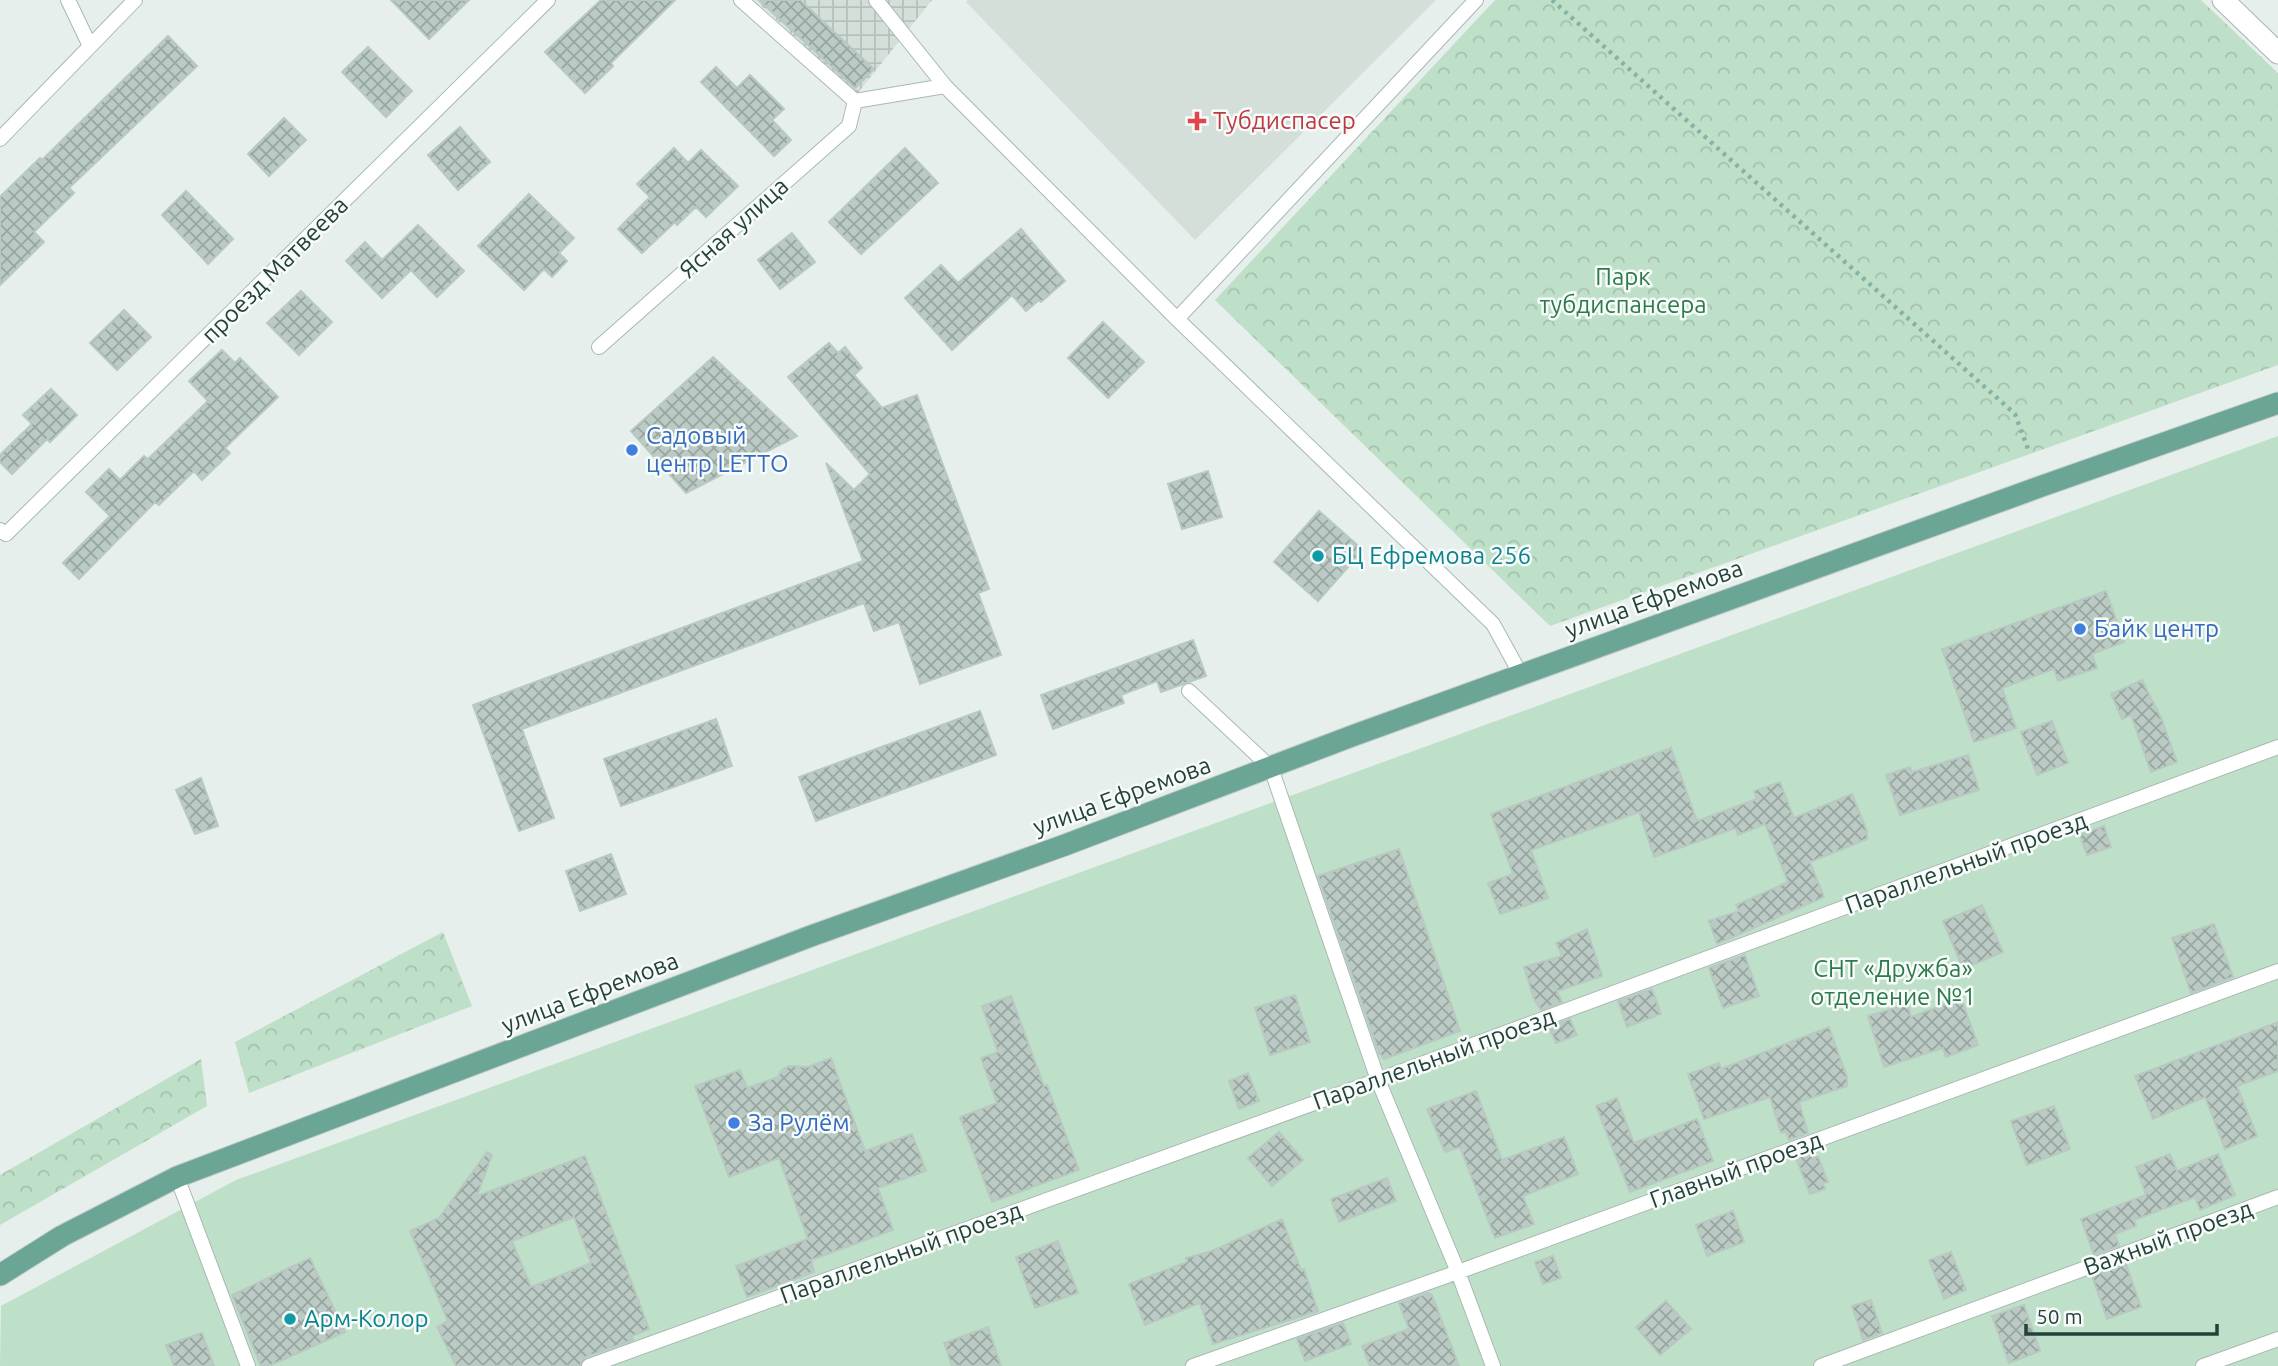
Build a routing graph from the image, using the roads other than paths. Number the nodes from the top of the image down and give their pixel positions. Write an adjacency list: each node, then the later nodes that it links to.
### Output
1 (68, 0): 8 (lane)
2 (135, 0): 8 (lane)
3 (548, 0): 16 (lane, проезд Матвеева)
4 (741, 0): 11 (lane)
5 (876, 0): 10 (lane)
6 (1476, 0): 13 (lane)
7 (2223, 0): 9 (street)
8 (90, 46): 12 (lane)
9 (2278, 53)
10 (946, 86): 11 (lane); 13 (lane)
11 (855, 101): 14 (lane, Ясная улица)
12 (0, 139)
13 (1177, 319): 17 (lane)
14 (599, 348)
15 (2278, 403): 17 (main road, улица Ефремова)
16 (0, 530)
17 (1521, 675): 20 (main road, улица Ефремова)
18 (1189, 691): 20 (lane)
19 (2278, 747): 22 (lane, Параллельный проезд)
20 (1271, 768): 22 (lane); 23 (main road, улица Ефремова)
21 (2278, 971): 25 (lane, Главный проезд)
22 (1378, 1080): 25 (lane); 29 (lane, Параллельный проезд)
23 (177, 1177): 26 (main road, улица Ефремова); 28 (lane)
24 (2278, 1198): 32 (lane, Важный проезд)
25 (1458, 1272): 30 (lane, Главный проезд); 31 (lane)
26 (0, 1275)
27 (2278, 1339): 33 (lane)
28 (248, 1366)
29 (589, 1366)
30 (1193, 1366)
31 (1493, 1366)
32 (1821, 1366)
33 (2203, 1366)

